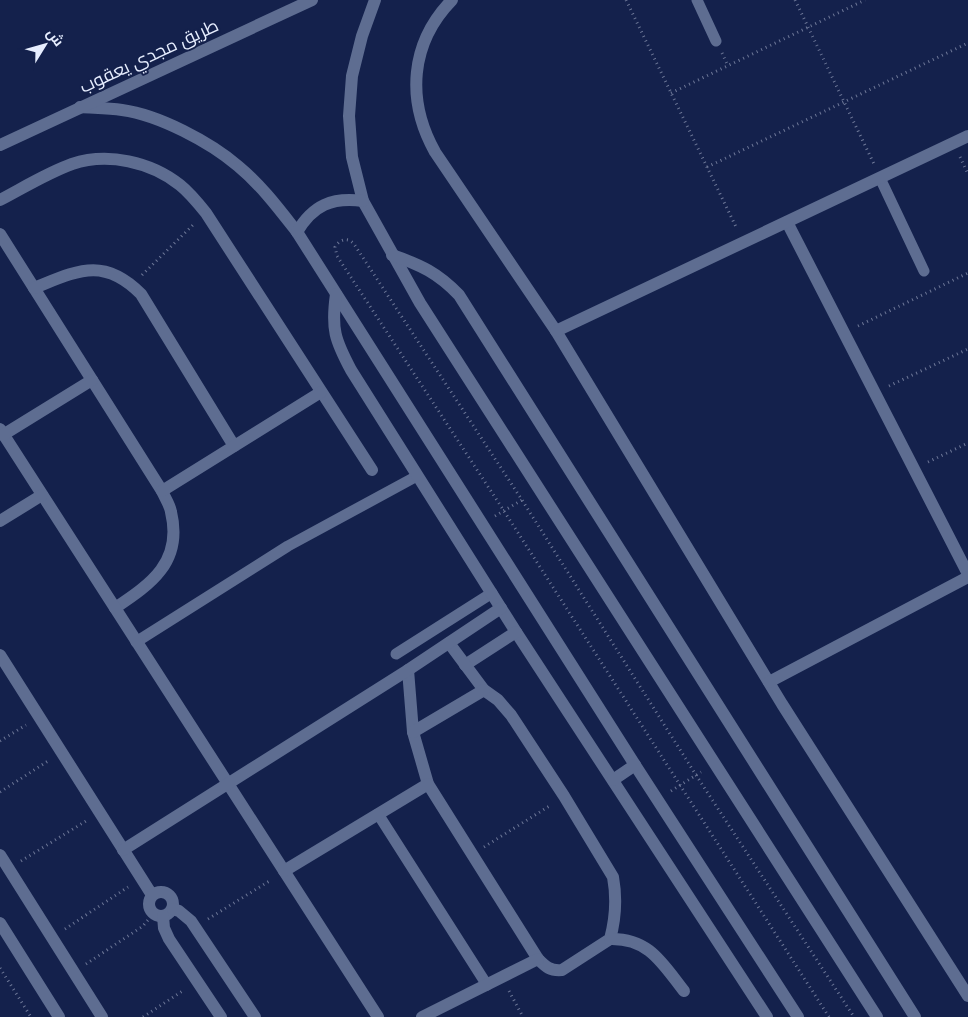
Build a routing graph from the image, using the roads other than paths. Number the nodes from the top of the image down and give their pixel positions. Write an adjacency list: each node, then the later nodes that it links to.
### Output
1 (312, 0): 6 (street, طريق مجدي يعقوب)
2 (375, 0): 11 (street)
3 (452, 0): 19 (street)
4 (697, 0): 5 (lane)
5 (716, 41)
6 (80, 107): 8 (street, طريق مجدي يعقوب); 13 (street)
7 (968, 136): 9 (street)
8 (0, 145)
9 (880, 178): 12 (street); 16 (lane)
10 (0, 200): 21 (street)
11 (363, 201): 13 (street); 15 (street)
12 (787, 222): 19 (street); 29 (street)
13 (297, 232): 18 (street)
14 (0, 234): 17 (street)
15 (392, 255): 67 (street); 68 (street)
16 (924, 271)
17 (34, 288): 20 (street); 23 (street)
18 (336, 294): 25 (street); 43 (street)
19 (556, 331): 40 (street)
20 (92, 380): 22 (street); 26 (street)
21 (321, 392): 23 (street); 24 (street)
22 (2, 432): 27 (street)
23 (234, 446): 26 (street)
24 (372, 470)
25 (417, 476): 30 (street); 34 (lane)
26 (162, 491): 31 (street)
27 (42, 494): 28 (street); 31 (street)
28 (0, 520)
29 (968, 576): 40 (street)
30 (492, 593): 32 (street); 36 (lane)
31 (115, 608): 34 (street)
32 (501, 608): 33 (street); 35 (street)
33 (516, 632): 38 (street); 44 (street)
34 (136, 642): 45 (street)
35 (449, 643): 38 (street); 39 (street)
36 (396, 654)
37 (0, 655): 48 (street)
38 (465, 665): 41 (street)
39 (408, 670): 42 (street); 45 (street)
40 (769, 682): 58 (street)
41 (484, 690): 42 (street); 54 (street)
42 (413, 732): 46 (street)
43 (635, 765): 44 (street); 66 (street)
44 (613, 780): 65 (street)
45 (228, 784): 48 (street); 50 (street)
46 (428, 784): 47 (street); 55 (street)
47 (378, 814): 50 (street); 56 (lane)
48 (123, 850): 51 (street)
49 (0, 855): 60 (street)
50 (284, 872): 63 (street)
51 (152, 896): 52 (street); 52 (street)
52 (162, 913): 61 (street); 62 (street)
53 (0, 923): 59 (street)
54 (610, 938): 55 (street); 57 (street)
55 (538, 959): 56 (street)
56 (486, 985): 64 (street)
57 (684, 991)
58 (968, 996)
59 (59, 1017)
60 (102, 1017)
61 (221, 1017)
62 (256, 1017)
63 (378, 1017)
64 (422, 1017)
65 (767, 1017)
66 (798, 1017)
67 (877, 1017)
68 (915, 1017)

